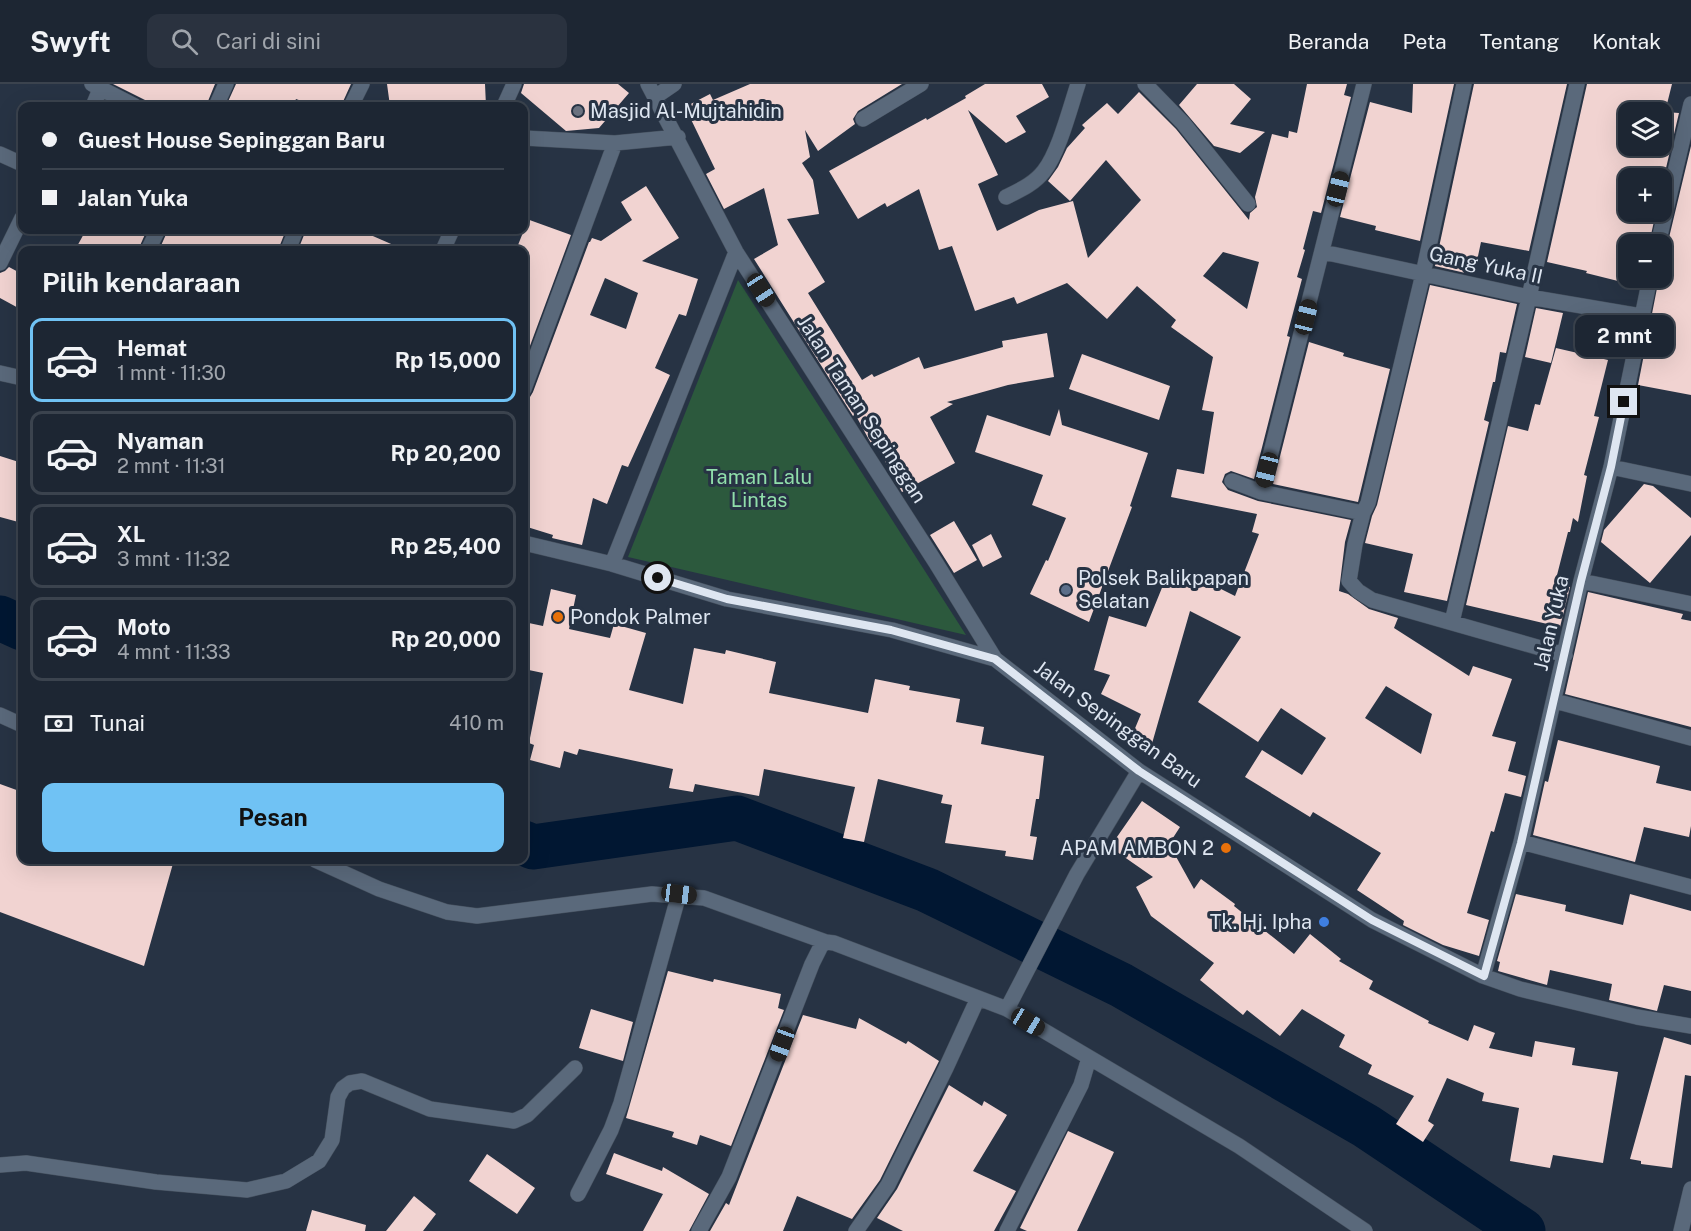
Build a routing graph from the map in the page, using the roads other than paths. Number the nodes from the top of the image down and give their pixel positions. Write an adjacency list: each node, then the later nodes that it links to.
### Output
1 (226, 84): 15 (street)
2 (362, 84): 16 (street)
3 (514, 84): 17 (street)
4 (674, 84): 12 (street)
5 (921, 84): 19 (street)
6 (1078, 84): 26 (street)
7 (1144, 84): 27 (street)
8 (1364, 84): 31 (street)
9 (1464, 84): 33 (street)
10 (1577, 84): 35 (street)
11 (97, 86): 13 (street); 14 (street)
12 (652, 90): 20 (street, Jalan Taman Sepinggan)
13 (94, 102)
14 (127, 102)
15 (218, 102)
16 (353, 102)
17 (506, 102)
18 (1691, 104): 25 (street)
19 (862, 119)
20 (678, 137): 22 (street); 30 (street, Jalan Taman Sepinggan)
21 (528, 138): 22 (street)
22 (615, 143): 39 (street)
23 (0, 154): 24 (street)
24 (18, 162)
25 (1684, 165): 29 (street)
26 (1006, 197)
27 (1248, 204)
28 (18, 226): 32 (street)
29 (1661, 234)
30 (736, 252): 46 (street); 51 (street, Jalan Taman Sepinggan)
31 (1323, 252): 33 (street, Gang Yuka II); 43 (street)
32 (0, 263)
33 (1423, 274): 35 (street, Gang Yuka II); 44 (street)
34 (1648, 288): 36 (street, Jalan Yuka)
35 (1529, 297): 36 (street, Gang Yuka II); 49 (street)
36 (1641, 316): 40 (street, Jalan Yuka)
37 (0, 373): 38 (street)
38 (18, 377)
39 (528, 378)
40 (1611, 467): 42 (street); 47 (street, Jalan Yuka)
41 (1233, 481): 43 (street)
42 (1691, 484)
43 (1261, 492): 44 (street)
44 (1363, 513): 49 (street)
45 (528, 544): 46 (street, Jalan Sepinggan Baru)
46 (612, 564): 51 (street, Jalan Sepinggan Baru)
47 (1581, 581): 48 (street); 50 (street, Jalan Yuka)
48 (1691, 604)
49 (1452, 622): 50 (street)
50 (1566, 655): 52 (street, Jalan Yuka)
51 (995, 659): 56 (street, Jalan Sepinggan Baru)
52 (1555, 701): 55 (street); 57 (street, Jalan Yuka)
53 (0, 715): 54 (street)
54 (18, 723)
55 (1691, 738)
56 (1139, 771): 62 (street, Jalan Sepinggan Baru); 64 (street)
57 (1521, 843): 59 (street); 62 (street, Jalan Yuka)
58 (324, 864): 60 (street)
59 (1691, 887)
60 (679, 894): 61 (street); 70 (street)
61 (826, 942): 63 (street); 71 (street)
62 (1484, 976): 65 (street, Jalan Sepinggan Baru)
63 (978, 998): 64 (street); 72 (street)
64 (1007, 1009): 66 (street)
65 (1691, 1026)
66 (1089, 1058): 73 (street); 74 (street)
67 (574, 1068): 68 (street)
68 (0, 1164)
69 (1691, 1189): 75 (street)
70 (578, 1194)
71 (699, 1231)
72 (856, 1231)
73 (1006, 1231)
74 (1365, 1231)
75 (1681, 1231)

